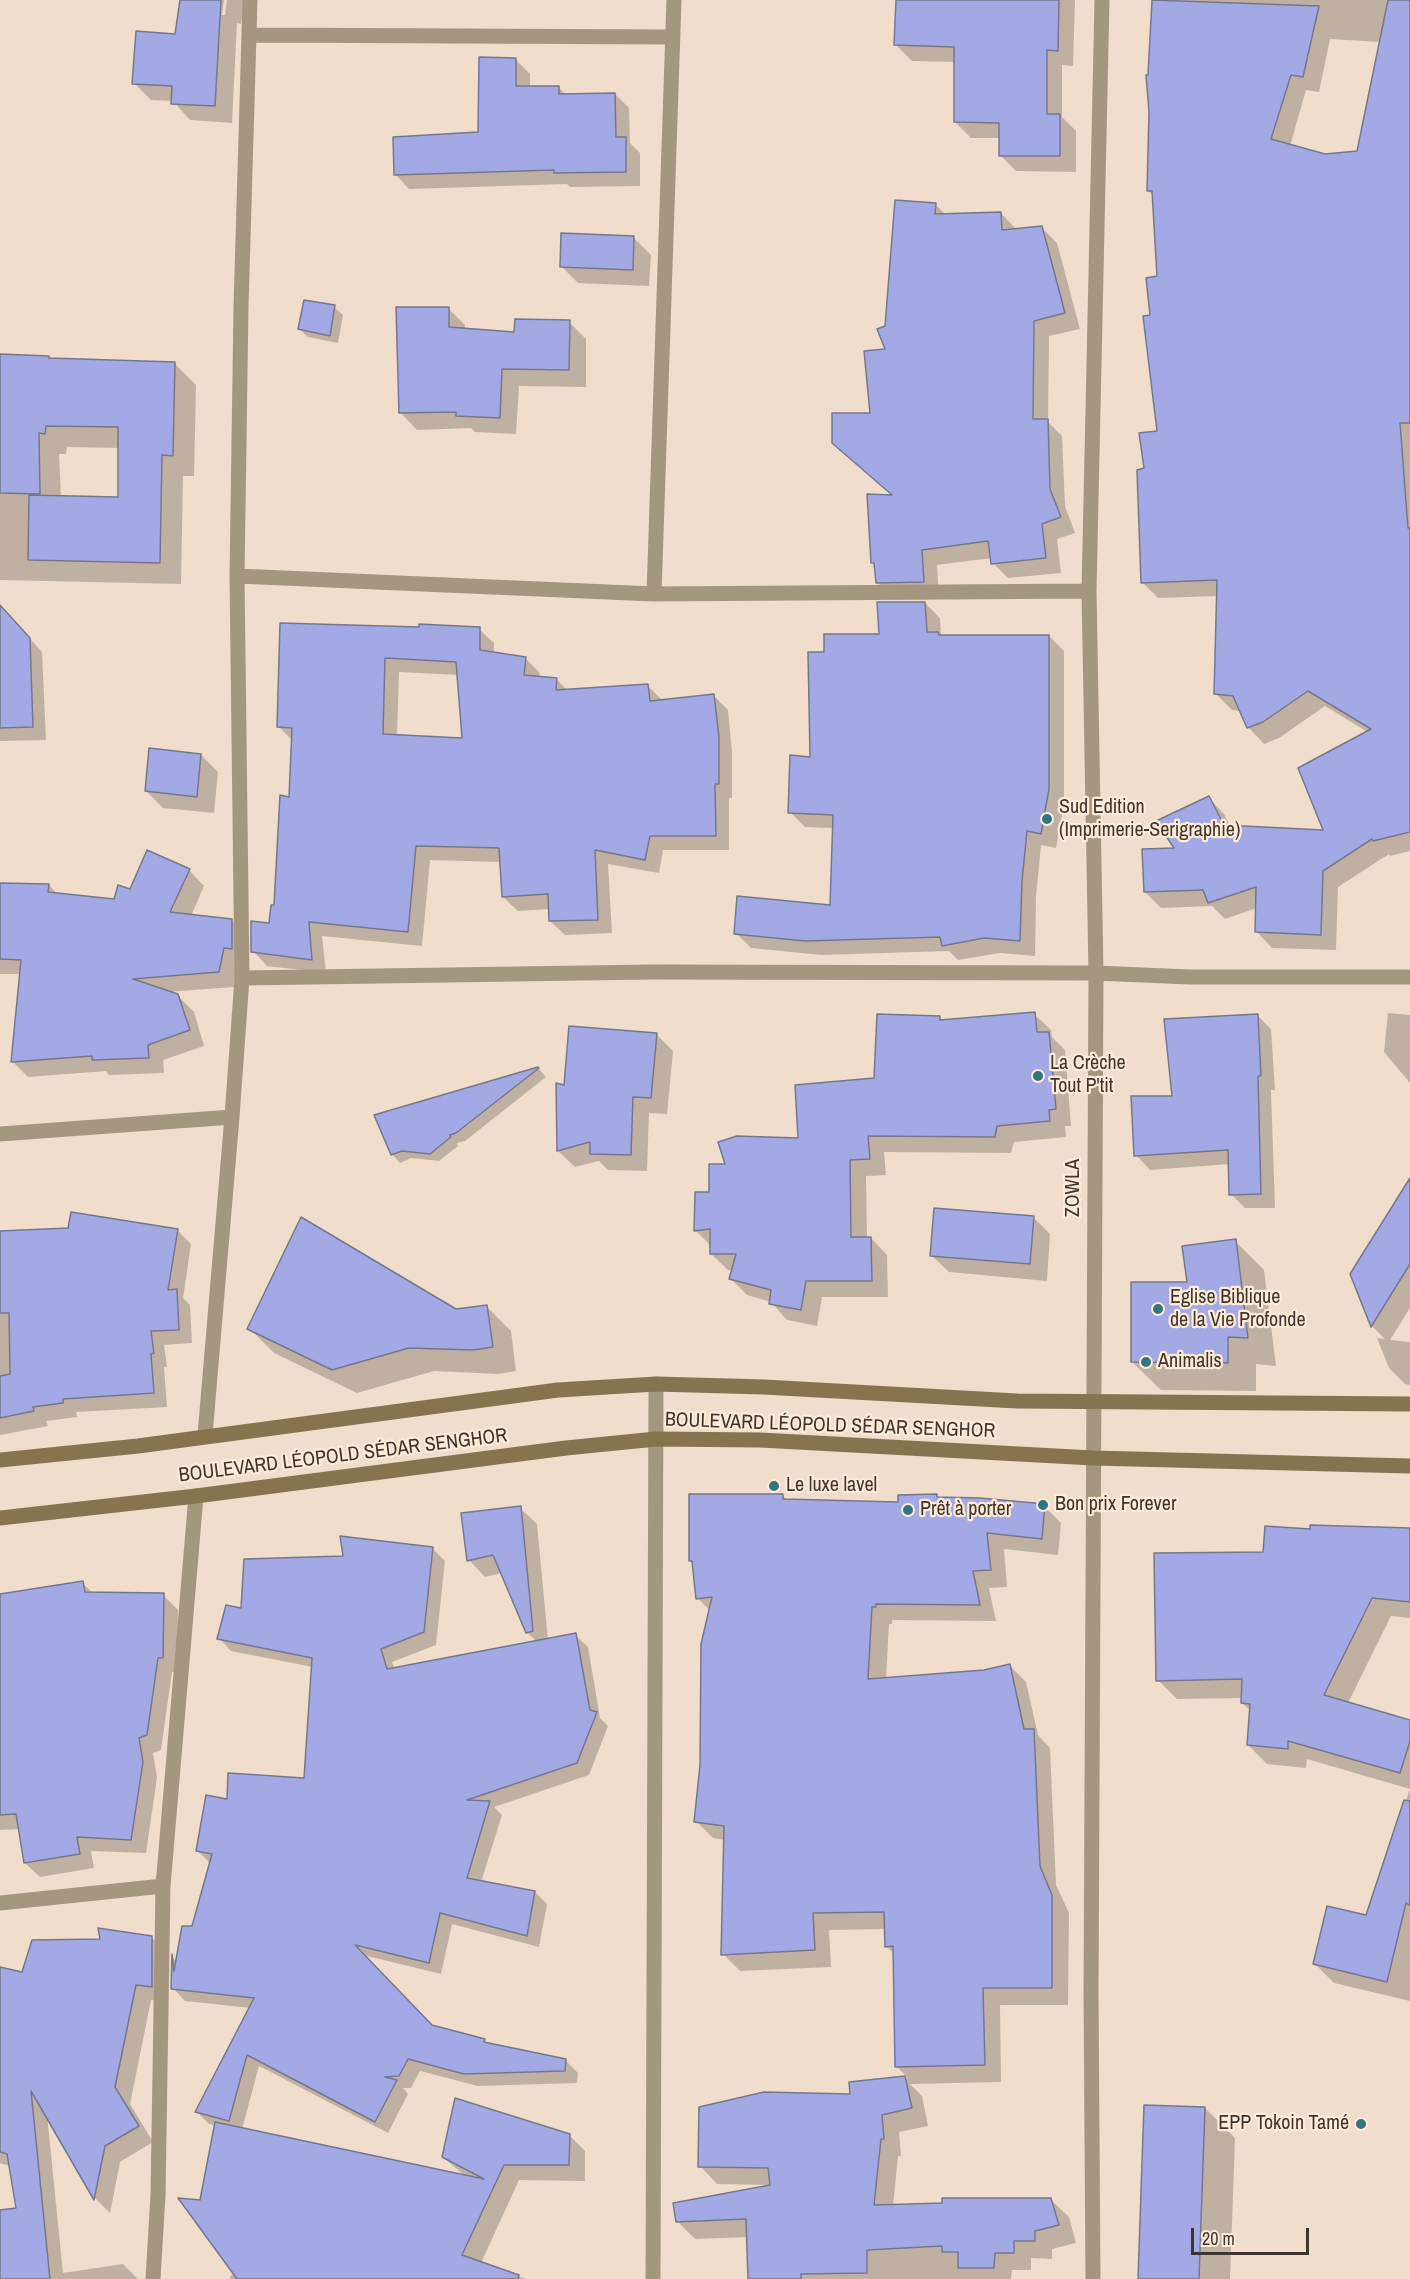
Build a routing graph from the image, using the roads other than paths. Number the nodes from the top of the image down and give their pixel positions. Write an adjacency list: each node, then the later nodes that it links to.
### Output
1 (250, 0): 4 (street)
2 (674, 0): 5 (street)
3 (1102, 0): 7 (street, ZOWLA)
4 (250, 35): 5 (street); 6 (street)
5 (673, 37): 8 (street)
6 (237, 576): 8 (street); 11 (street)
7 (1089, 591): 8 (street); 9 (street, ZOWLA)
8 (654, 594)
9 (1096, 973): 10 (street); 11 (street); 15 (street, ZOWLA)
10 (1410, 977)
11 (242, 978): 12 (street)
12 (232, 1117): 13 (street); 17 (street)
13 (0, 1134)
14 (656, 1384): 15 (main road, BOULEVARD LÉOPOLD SÉDAR SENGHOR); 17 (main road, BOULEVARD LÉOPOLD SÉDAR SENGHOR); 18 (street)
15 (1094, 1402): 16 (main road, BOULEVARD LÉOPOLD SÉDAR SENGHOR); 19 (street, ZOWLA)
16 (1410, 1404)
17 (205, 1435): 20 (main road, BOULEVARD LÉOPOLD SÉDAR SENGHOR)
18 (656, 1439): 19 (main road, BOULEVARD LÉOPOLD SÉDAR SENGHOR); 22 (main road, BOULEVARD LÉOPOLD SÉDAR SENGHOR); 27 (street)
19 (1093, 1458): 21 (main road, BOULEVARD LÉOPOLD SÉDAR SENGHOR); 28 (street, ZOWLA)
20 (0, 1460)
21 (1410, 1466)
22 (196, 1496): 23 (main road, BOULEVARD LÉOPOLD SÉDAR SENGHOR); 24 (street)
23 (0, 1518)
24 (162, 1886): 25 (street); 26 (street)
25 (0, 1904)
26 (153, 2279)
27 (653, 2279)
28 (1093, 2279)

